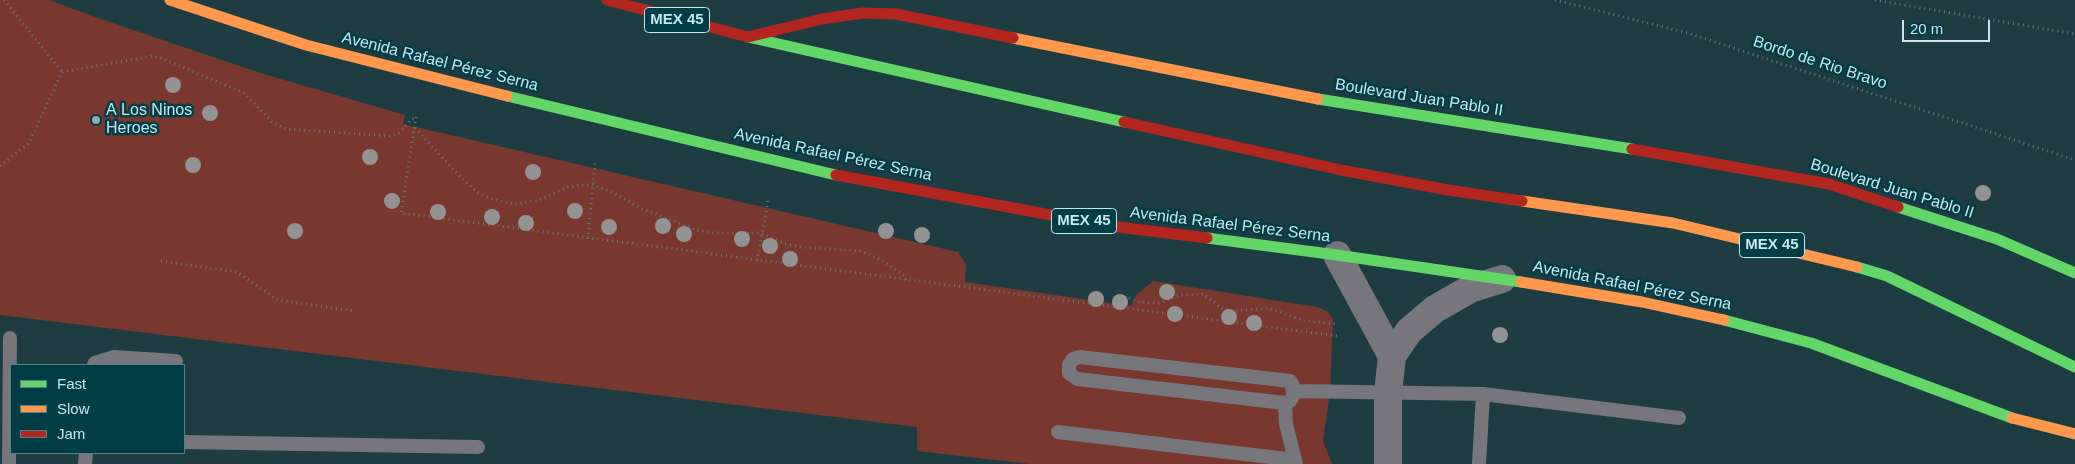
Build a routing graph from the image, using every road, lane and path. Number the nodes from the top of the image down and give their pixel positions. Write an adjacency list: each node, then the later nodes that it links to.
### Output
1 (4, 0): 8 (path)
2 (170, 0): 17 (main road, Avenida Rafael Pérez Serna / MEX 45)
3 (606, 0): 7 (main road, MEX 45)
4 (1555, 0): 10 (path, Bordo de Rio Bravo)
5 (1875, 0): 6 (path)
6 (2075, 34)
7 (748, 37): 20 (main road, Boulevard Juan Pablo II); 31 (main road, MEX 45)
8 (62, 72): 9 (path); 12 (path)
9 (415, 128): 13 (path); 16 (path)
10 (2075, 160)
11 (595, 163): 13 (path)
12 (0, 166)
13 (593, 186): 15 (path); 16 (path)
14 (768, 201): 15 (path)
15 (761, 233): 19 (path); 22 (path)
16 (588, 239): 19 (path)
17 (1337, 255): 21 (main road, Avenida Rafael Pérez Serna / MEX 45); 28 (street)
18 (161, 261): 24 (path)
19 (757, 261): 22 (path)
20 (2075, 273)
21 (1502, 279): 28 (street); 36 (main road, Avenida Rafael Pérez Serna / MEX 45)
22 (906, 281): 26 (path)
23 (1129, 298): 25 (path)
24 (354, 312)
25 (1338, 324)
26 (1337, 336)
27 (10, 338): 44 (lane)
28 (1392, 356): 33 (street)
29 (176, 361): 30 (lane)
30 (94, 364)
31 (2075, 368)
32 (1294, 391): 33 (lane); 35 (lane); 35 (lane)
33 (1388, 393): 34 (lane); 45 (street)
34 (1483, 394): 37 (lane); 46 (lane)
35 (1285, 403): 43 (lane)
36 (2001, 415): 39 (main road); 41 (main road, Avenida Rafael Pérez Serna / MEX 45)
37 (1679, 418)
38 (1058, 432): 43 (lane)
39 (2075, 434)
40 (185, 442): 42 (lane)
41 (2067, 445)
42 (478, 447)
43 (1295, 462)
44 (9, 464)
45 (1388, 464)
46 (1478, 464)

